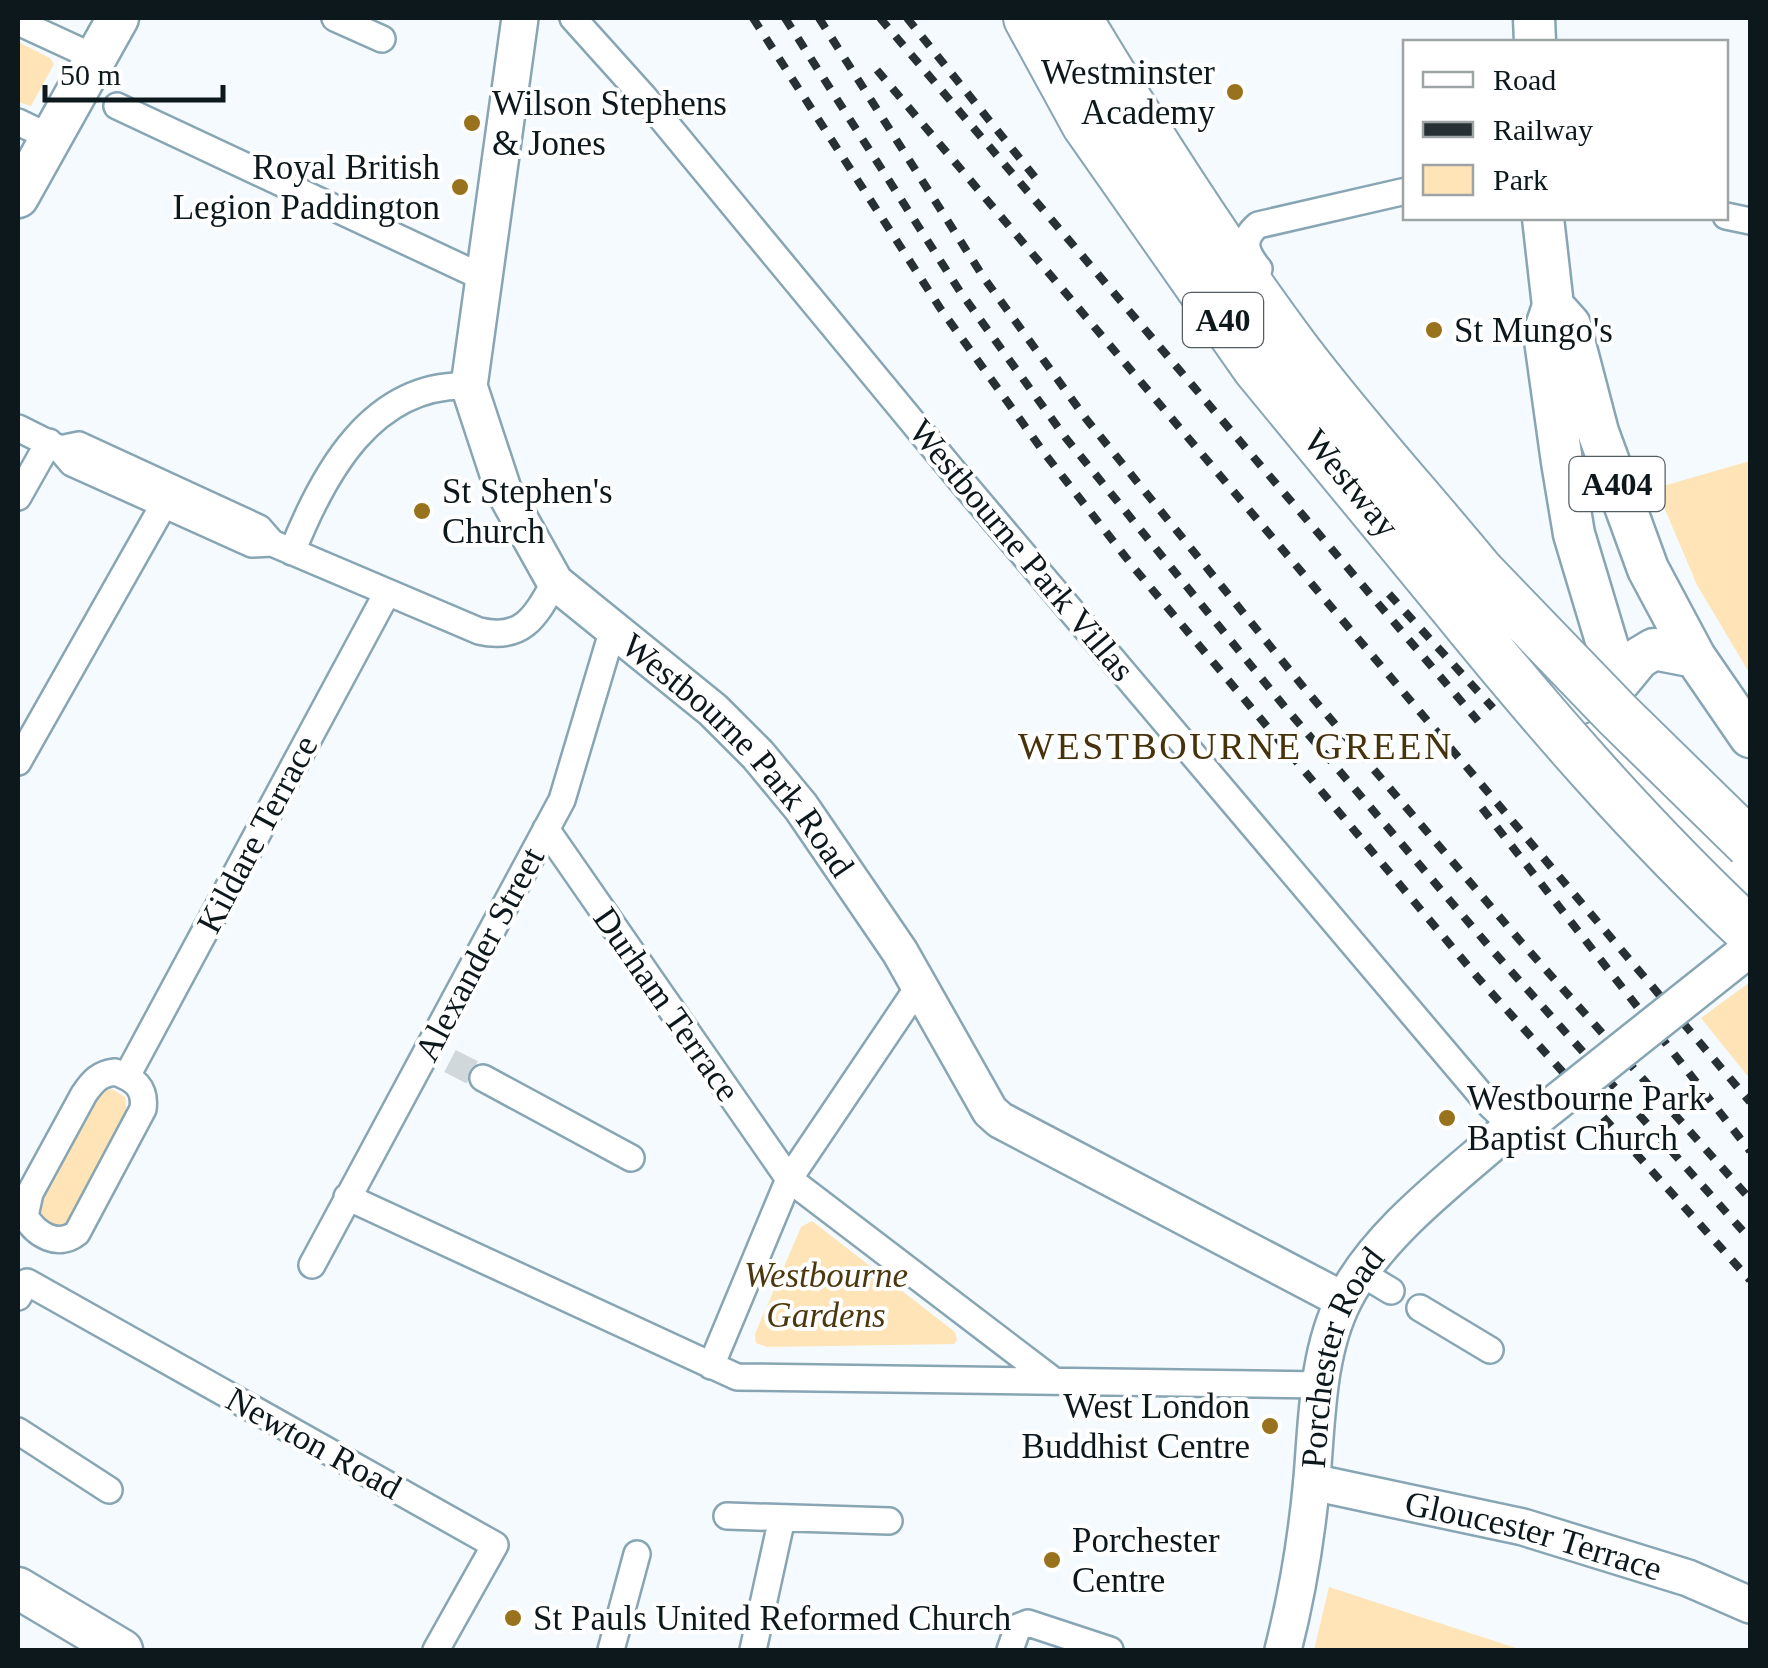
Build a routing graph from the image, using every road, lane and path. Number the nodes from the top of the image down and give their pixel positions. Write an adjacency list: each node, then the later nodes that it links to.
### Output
1 (118, 18): 9 (main road)
2 (335, 18): 8 (street)
3 (520, 18): 15 (street, Westbourne Park Road)
4 (573, 18): 39 (street, Westbourne Park Villas)
5 (1028, 18): 25 (highway, Westway / A40)
6 (1078, 18): 25 (highway, Westway / A40)
7 (18, 22): 9 (street)
8 (382, 39)
9 (96, 58): 11 (main road)
10 (116, 106): 15 (street)
11 (34, 130): 13 (main road)
12 (1403, 191): 17 (street)
13 (18, 197)
14 (1543, 220): 16 (main road, A404)
15 (484, 278): 18 (street, Westbourne Park Road)
16 (1554, 306): 28 (main road, A404); 28 (main road, A404)
17 (1353, 385)
18 (468, 386): 23 (street); 24 (street, Westbourne Park Road)
19 (18, 428): 20 (street)
20 (54, 446): 21 (street); 22 (street); 23 (street)
21 (18, 496)
22 (164, 504): 23 (street); 30 (street)
23 (282, 547): 26 (street)
24 (555, 582): 26 (street); 27 (street, Westbourne Park Road)
25 (1464, 587): 31 (highway, A40, bridge); 33 (highway, Westway / A40, bridge); 34 (highway, Westway / A40, bridge); 35 (highway, A40, bridge)
26 (387, 593): 37 (street, Kildare Terrace)
27 (612, 629): 32 (street, Alexander Street); 36 (street, Westbourne Park Road)
28 (1695, 657): 29 (main road, A404)
29 (1750, 737)
30 (18, 762)
31 (1750, 801)
32 (546, 829): 41 (street, Durham Terrace); 42 (street, Alexander Street)
33 (1750, 844)
34 (1750, 889)
35 (1741, 941): 39 (street, Porchester Road)
36 (919, 986): 41 (street); 44 (street, Westbourne Park Road)
37 (128, 1076): 37 (street)
38 (483, 1078): 40 (street)
39 (1512, 1126): 44 (street, Porchester Road)
40 (631, 1158)
41 (788, 1179): 48 (street); 49 (street)
42 (347, 1197): 43 (street, Alexander Street); 48 (street)
43 (312, 1265)
44 (1365, 1288): 50 (street, Porchester Road)
45 (22, 1290): 61 (street, Newton Road)
46 (1420, 1308): 47 (street)
47 (1490, 1350)
48 (711, 1366): 49 (street)
49 (1054, 1381): 50 (street)
50 (1322, 1384): 52 (street, Porchester Road)
51 (18, 1431): 53 (street)
52 (1312, 1482): 59 (street, Gloucester Terrace); 66 (street, Porchester Road)
53 (110, 1490)
54 (727, 1516): 56 (street)
55 (890, 1521): 56 (street)
56 (781, 1527): 63 (street)
57 (637, 1554): 62 (street)
58 (18, 1588): 60 (main road)
59 (1750, 1605)
60 (97, 1644)
61 (436, 1650)
62 (611, 1650)
63 (753, 1650)
64 (1010, 1650): 65 (street)
65 (1110, 1650)
66 (1283, 1650)

